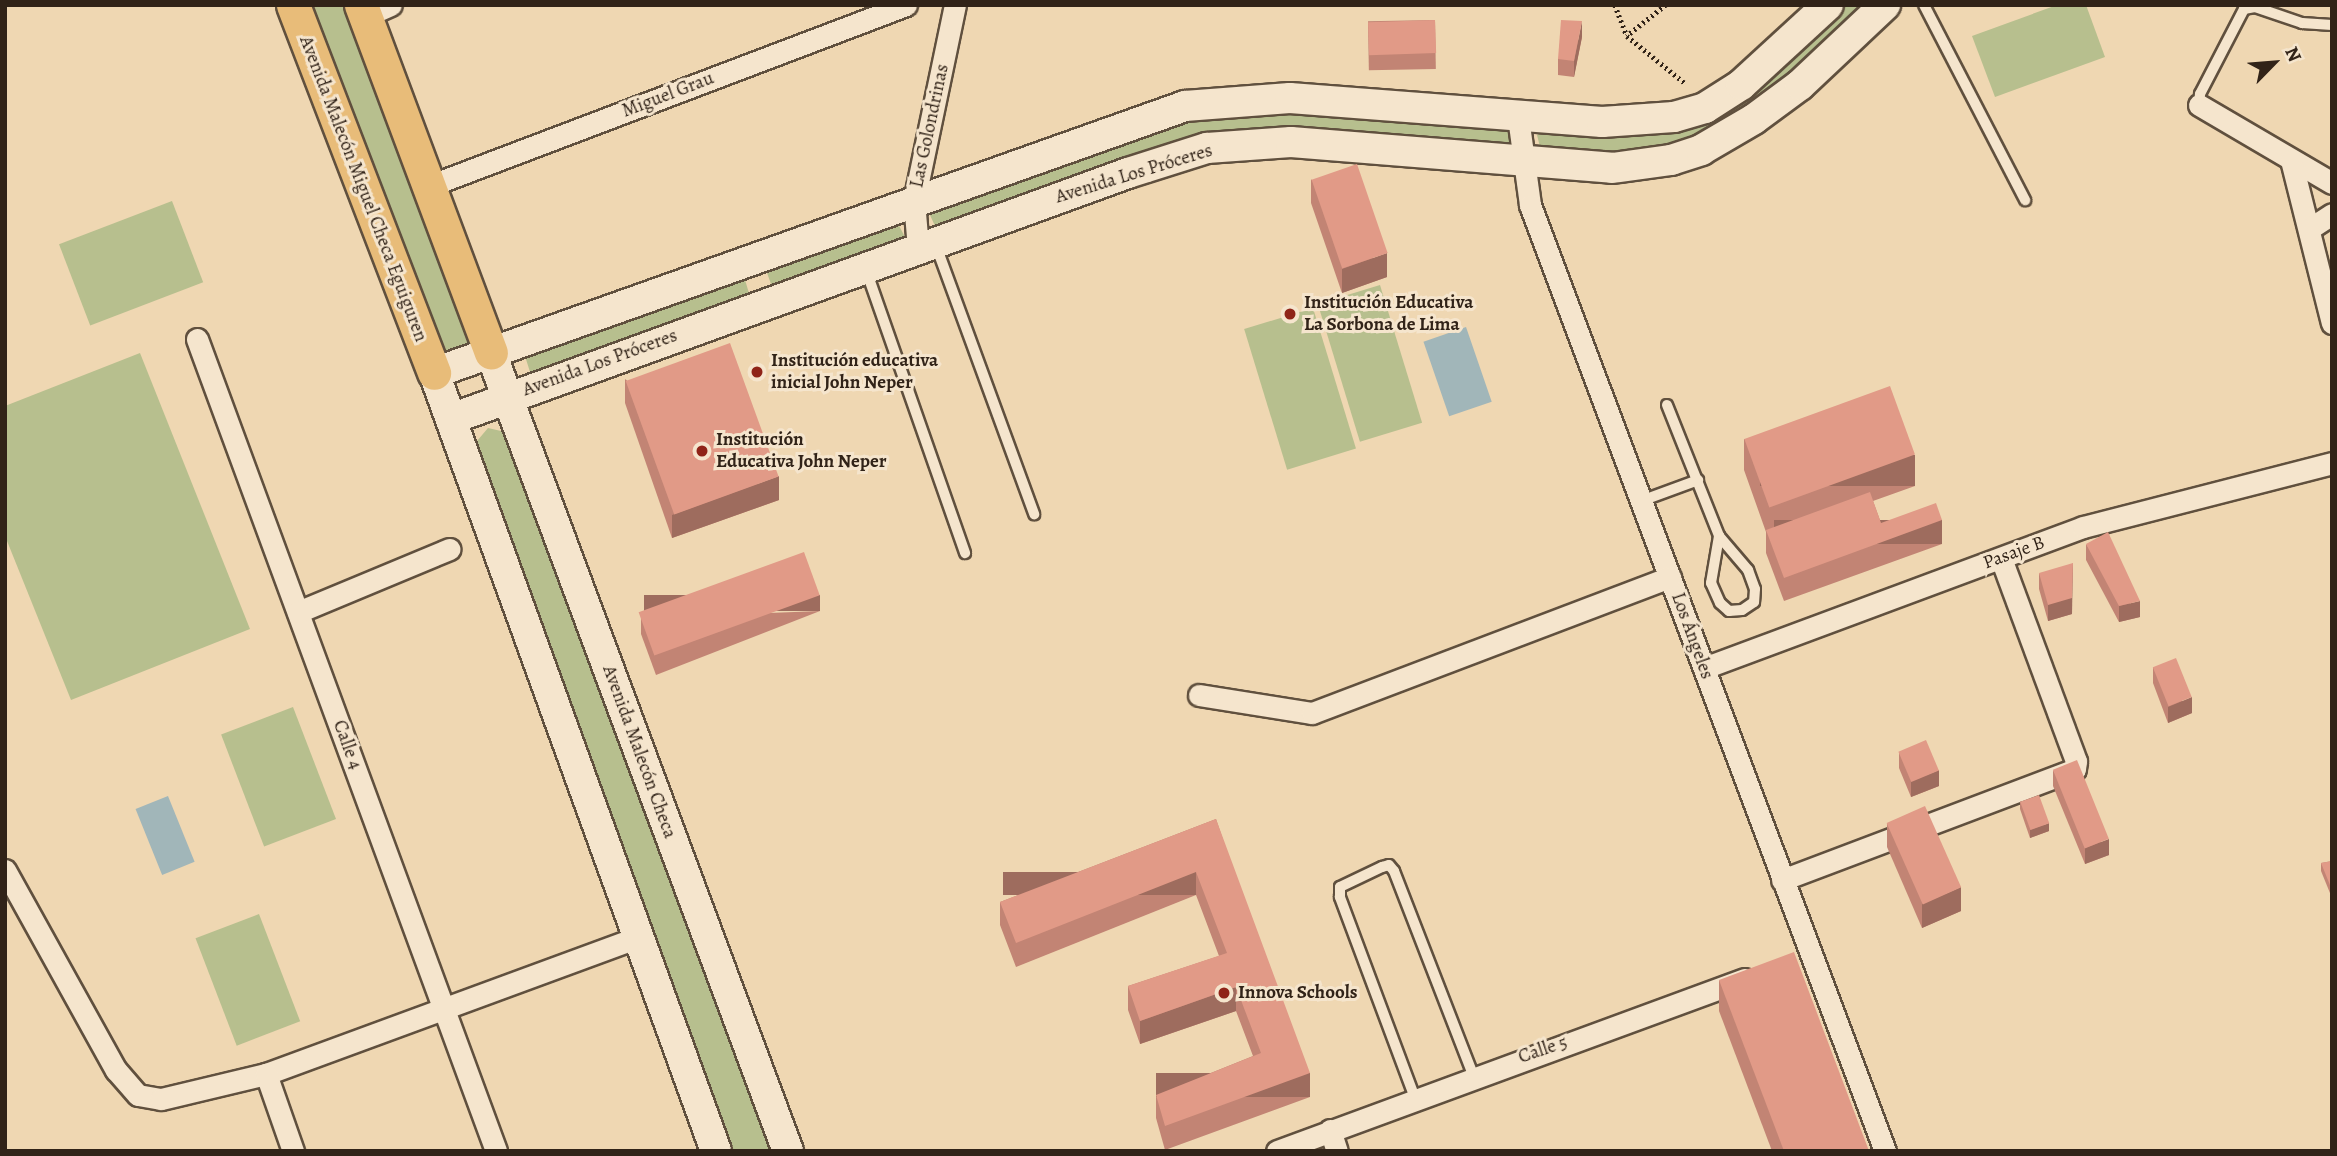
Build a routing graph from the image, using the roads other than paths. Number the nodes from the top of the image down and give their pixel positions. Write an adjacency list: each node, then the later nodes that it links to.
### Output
1 (293, 5): 26 (main road, Avenida Malecón Miguel Checa Eguiguren)
2 (906, 5): 14 (street, Miguel Grau)
3 (955, 5): 16 (street, Las Golondrinas)
4 (1828, 5): 10 (main road)
5 (1885, 5): 12 (main road, Avenida Los Próceres)
6 (1924, 5): 15 (lane)
7 (373, 9): 14 (main road)
8 (2332, 25): 9 (lane)
9 (2199, 105): 11 (street)
10 (1518, 117): 12 (street, Los Ángeles); 16 (main road)
11 (2291, 160): 13 (street); 18 (street)
12 (1524, 163): 19 (main road, Avenida Los Próceres); 32 (street, Los Ángeles)
13 (2332, 183)
14 (429, 186): 25 (main road)
15 (2025, 200)
16 (914, 201): 19 (street, Las Golondrinas); 20 (main road)
17 (2332, 214): 18 (street)
18 (2309, 229): 23 (street)
19 (926, 245): 21 (main road, Avenida Los Próceres); 33 (lane)
20 (750, 260): 22 (main road); 25 (main road)
21 (865, 268): 22 (main road, Avenida Los Próceres); 36 (lane)
22 (765, 304): 27 (main road, Avenida Los Próceres)
23 (2332, 323)
24 (197, 339): 39 (street, Calle 4)
25 (491, 352): 26 (main road); 27 (main road, Avenida Malecón Checa)
26 (433, 373): 29 (main road)
27 (507, 396): 29 (main road, Avenida Los Próceres); 56 (main road, Avenida Malecón Checa)
28 (1667, 405): 31 (lane)
29 (451, 419): 44 (main road)
30 (2332, 463): 37 (street, Pasaje B)
31 (1698, 480): 32 (lane); 34 (lane)
32 (1641, 500): 38 (street, Los Ángeles)
33 (1034, 514)
34 (1719, 536): 34 (lane)
35 (449, 549): 39 (street)
36 (965, 553)
37 (2001, 558): 40 (street, Pasaje B); 43 (street)
38 (1670, 577): 40 (street, Los Ángeles); 41 (street)
39 (298, 612): 48 (street, Calle 4)
40 (1704, 668): 43 (street, Los Ángeles)
41 (1199, 695)
42 (5, 870): 49 (street)
43 (1782, 880): 45 (street, Los Ángeles)
44 (636, 938): 48 (street); 55 (main road)
45 (1812, 955): 46 (street); 59 (street, Los Ángeles)
46 (1786, 964)
47 (1760, 974): 50 (street, Calle 5)
48 (443, 1007): 49 (street); 54 (street, Calle 4)
49 (266, 1073): 53 (street)
50 (1474, 1075): 51 (street, Calle 5); 51 (lane)
51 (1415, 1098): 52 (street, Calle 5)
52 (1329, 1130): 57 (street, Calle 5); 58 (street)
53 (293, 1151)
54 (496, 1151)
55 (716, 1151)
56 (788, 1151)
57 (1277, 1151)
58 (1337, 1151)
59 (1885, 1151)

